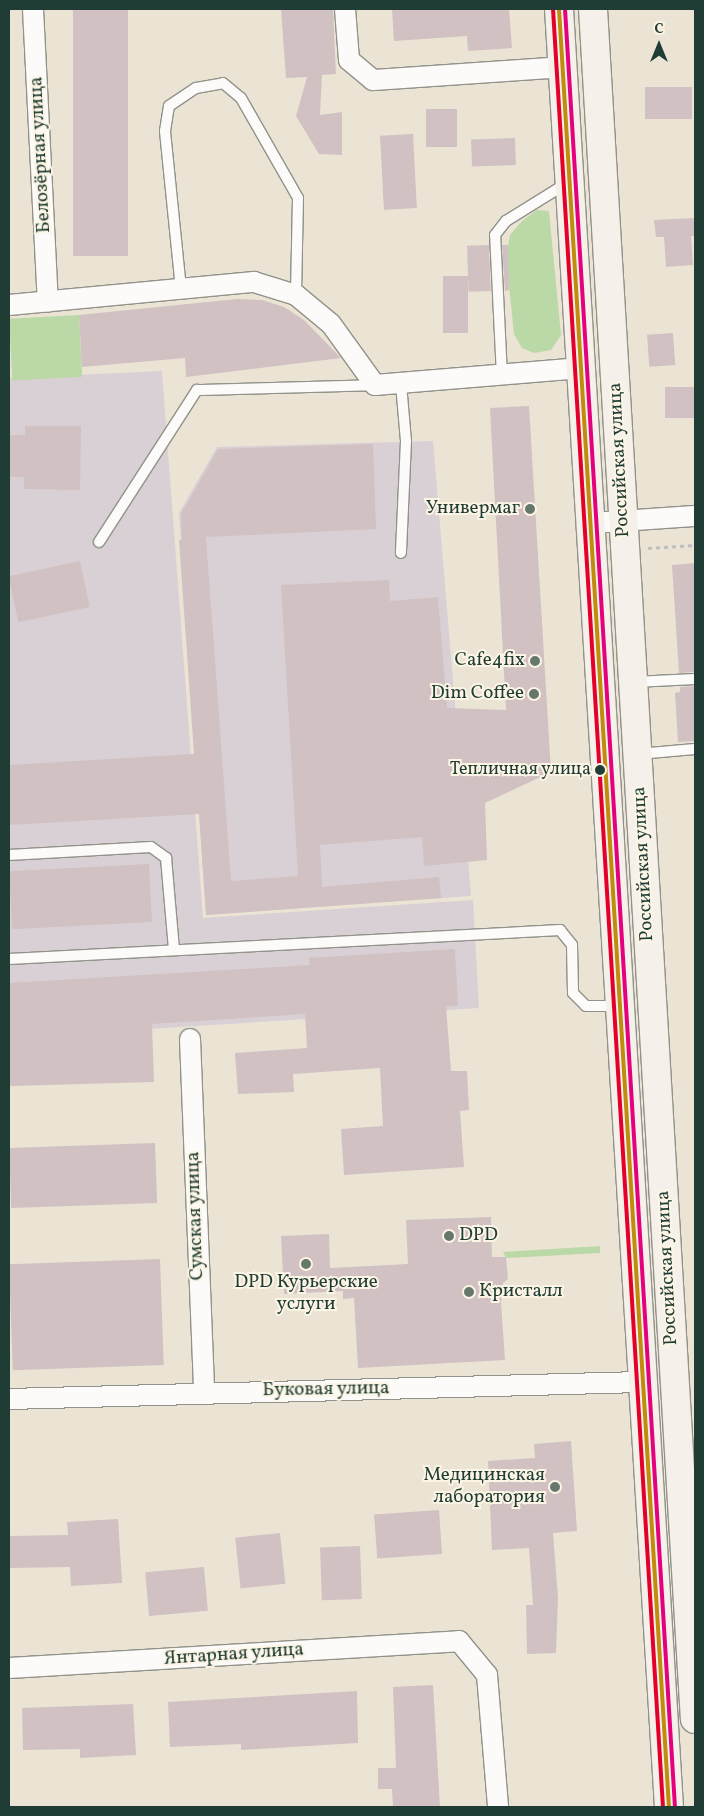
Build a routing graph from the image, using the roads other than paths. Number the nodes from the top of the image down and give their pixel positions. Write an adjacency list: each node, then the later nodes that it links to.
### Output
1 (33, 9): 9 (street, Белозёрная улица)
2 (345, 9): 5 (street)
3 (559, 9): 5 (main road, Российская улица)
4 (593, 9): 16 (main road, Российская улица)
5 (562, 67): 6 (main road, Российская улица)
6 (570, 181): 11 (main road, Российская улица); 12 (lane)
7 (181, 289): 8 (street); 8 (lane); 9 (street)
8 (296, 295): 14 (street)
9 (48, 302): 10 (street)
10 (9, 305)
11 (582, 368): 12 (street); 17 (main road, Российская улица)
12 (502, 376): 13 (street)
13 (401, 384): 14 (street); 19 (lane)
14 (375, 386): 18 (lane)
15 (695, 516): 16 (street)
16 (623, 522): 17 (street); 21 (main road, Российская улица)
17 (591, 523): 27 (main road, Российская улица)
18 (99, 542)
19 (401, 553)
20 (695, 679): 21 (lane)
21 (633, 682): 23 (main road, Российская улица)
22 (695, 749): 23 (lane)
23 (637, 754): 33 (main road, Российская улица)
24 (9, 855): 25 (lane)
25 (174, 949): 26 (lane); 27 (lane)
26 (9, 959)
27 (620, 1006): 29 (main road, Российская улица)
28 (190, 1039): 30 (street, Сумская улица)
29 (642, 1382): 30 (street, Буковая улица); 35 (main road, Российская улица)
30 (204, 1393): 31 (street, Буковая улица)
31 (9, 1399)
32 (9, 1668): 34 (street, Янтарная улица)
33 (695, 1719)
34 (498, 1807)
35 (669, 1807)

